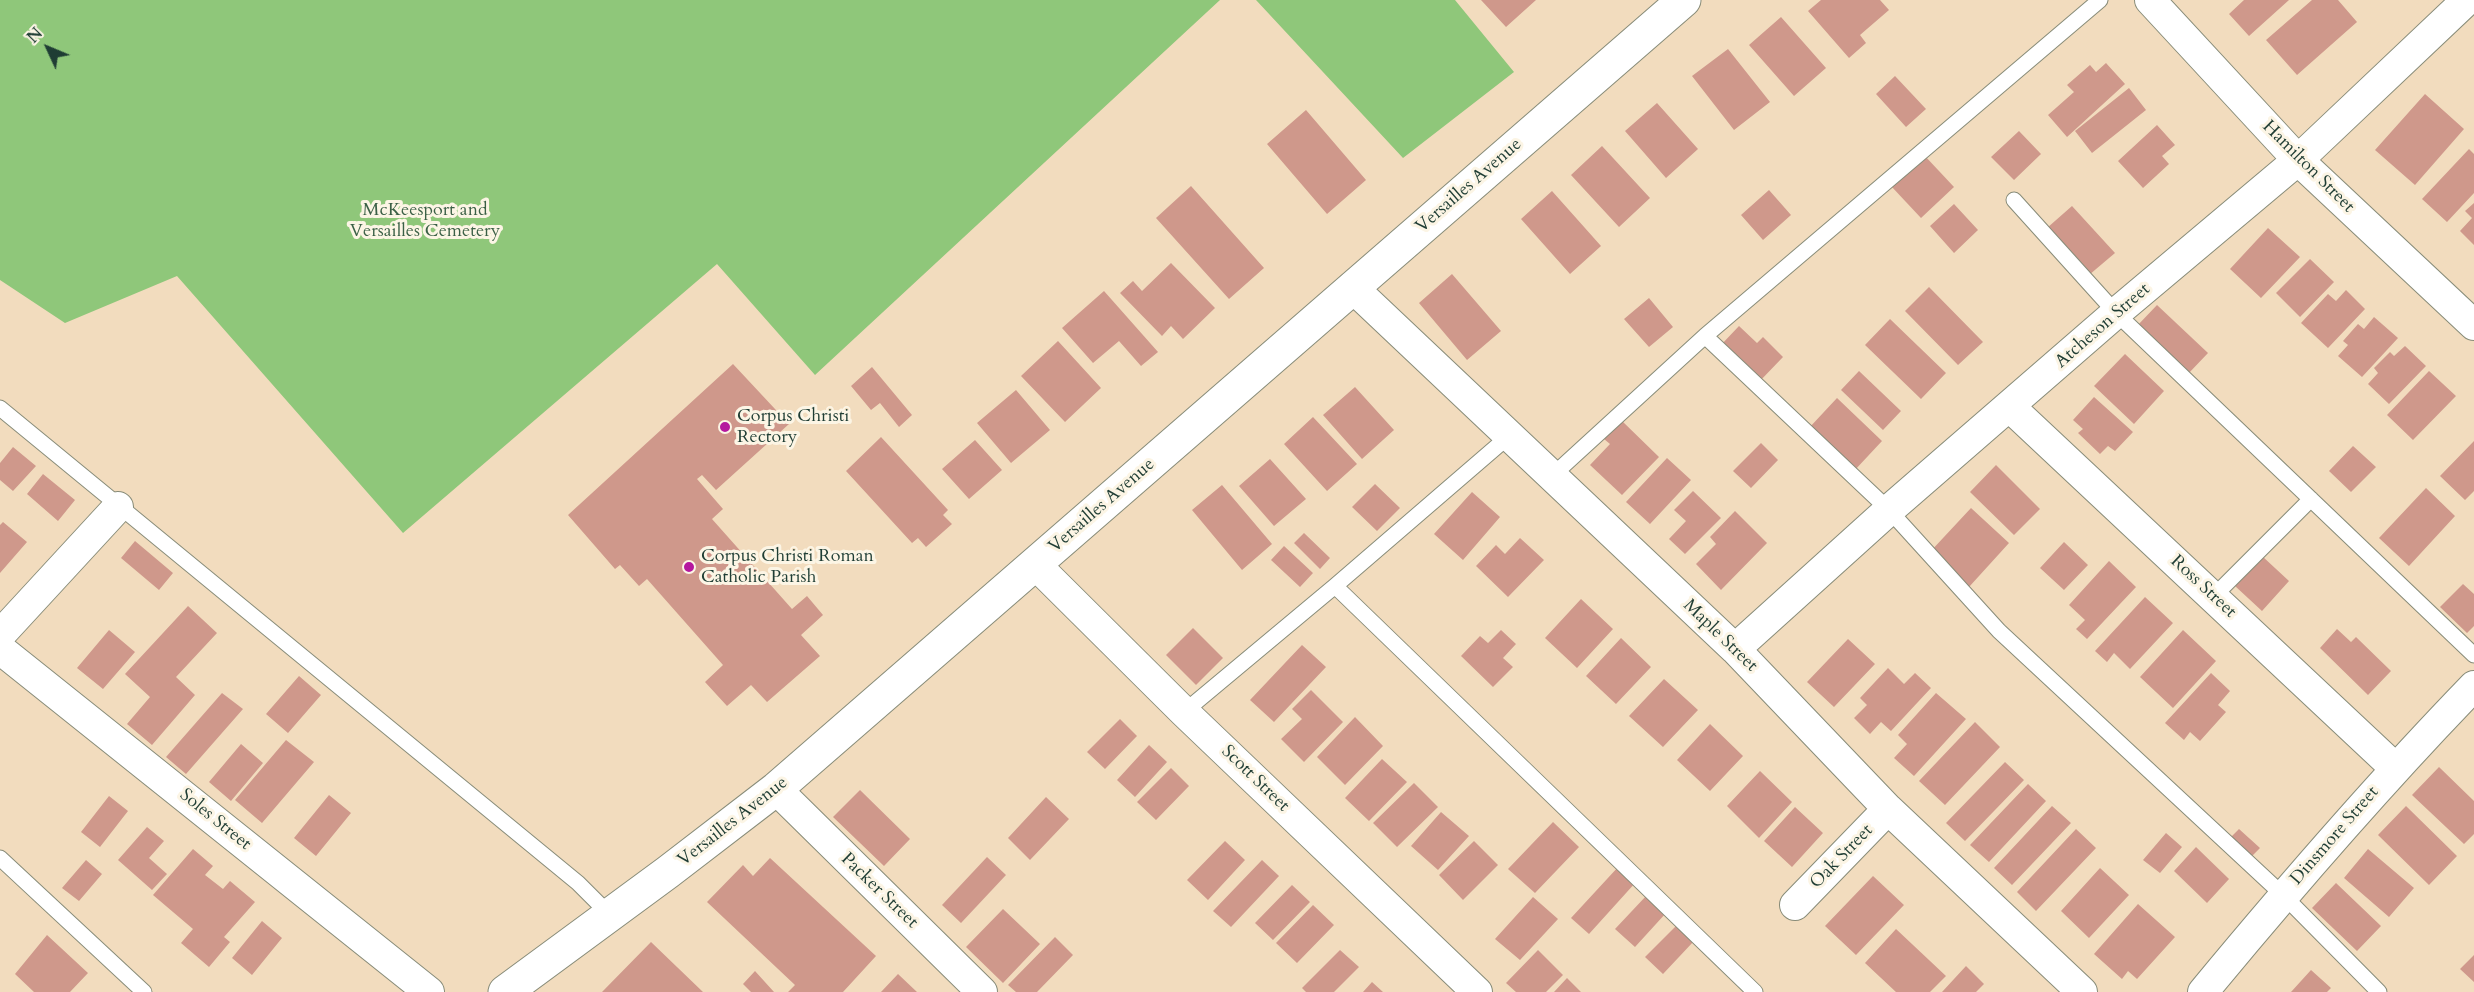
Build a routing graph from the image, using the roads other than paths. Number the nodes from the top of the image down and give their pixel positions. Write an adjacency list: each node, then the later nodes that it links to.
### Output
1 (1684, 0): 7 (street, Versailles Avenue)
2 (2100, 0): 10 (lane)
3 (2150, 0): 5 (street, Hamilton Street)
4 (2467, 0): 5 (street, Atcheson Street)
5 (2298, 160): 8 (street, Atcheson Street); 9 (street, Hamilton Street)
6 (2014, 200): 8 (lane)
7 (1352, 287): 13 (street, Maple Street); 18 (street, Versailles Avenue)
8 (2116, 313): 11 (street, Atcheson Street); 15 (lane)
9 (2474, 325)
10 (1705, 336): 14 (lane); 17 (lane)
11 (2010, 407): 17 (street, Atcheson Street); 20 (street, Ross Street)
12 (0, 408): 16 (lane)
13 (1509, 436): 14 (street, Maple Street); 19 (lane)
14 (1552, 476): 23 (street, Maple Street)
15 (2310, 499): 20 (lane); 24 (lane)
16 (118, 507): 21 (street); 33 (lane)
17 (1889, 510): 23 (street, Atcheson Street); 31 (lane)
18 (1035, 564): 26 (street, Scott Street); 28 (street, Versailles Avenue)
19 (1335, 586): 26 (lane); 39 (lane)
20 (2213, 597): 27 (street, Ross Street)
21 (0, 635)
22 (0, 649): 35 (street, Soles Street)
23 (1735, 649): 29 (street, Maple Street)
24 (2474, 656)
25 (2474, 686): 27 (street, Dinsmore Street)
26 (1184, 712): 38 (street, Scott Street)
27 (2395, 768): 31 (street, Dinsmore Street)
28 (776, 789): 33 (street, Versailles Avenue); 37 (street, Packer Street)
29 (1888, 809): 32 (street, Oak Street); 40 (street, Maple Street)
30 (0, 858): 34 (lane)
31 (2283, 895): 41 (street, Dinsmore Street); 42 (lane)
32 (1795, 905)
33 (610, 915): 36 (street, Versailles Avenue)
34 (144, 992)
35 (429, 992)
36 (505, 992)
37 (982, 992)
38 (1477, 992)
39 (1755, 992)
40 (2082, 992)
41 (2203, 992)
42 (2379, 992)

